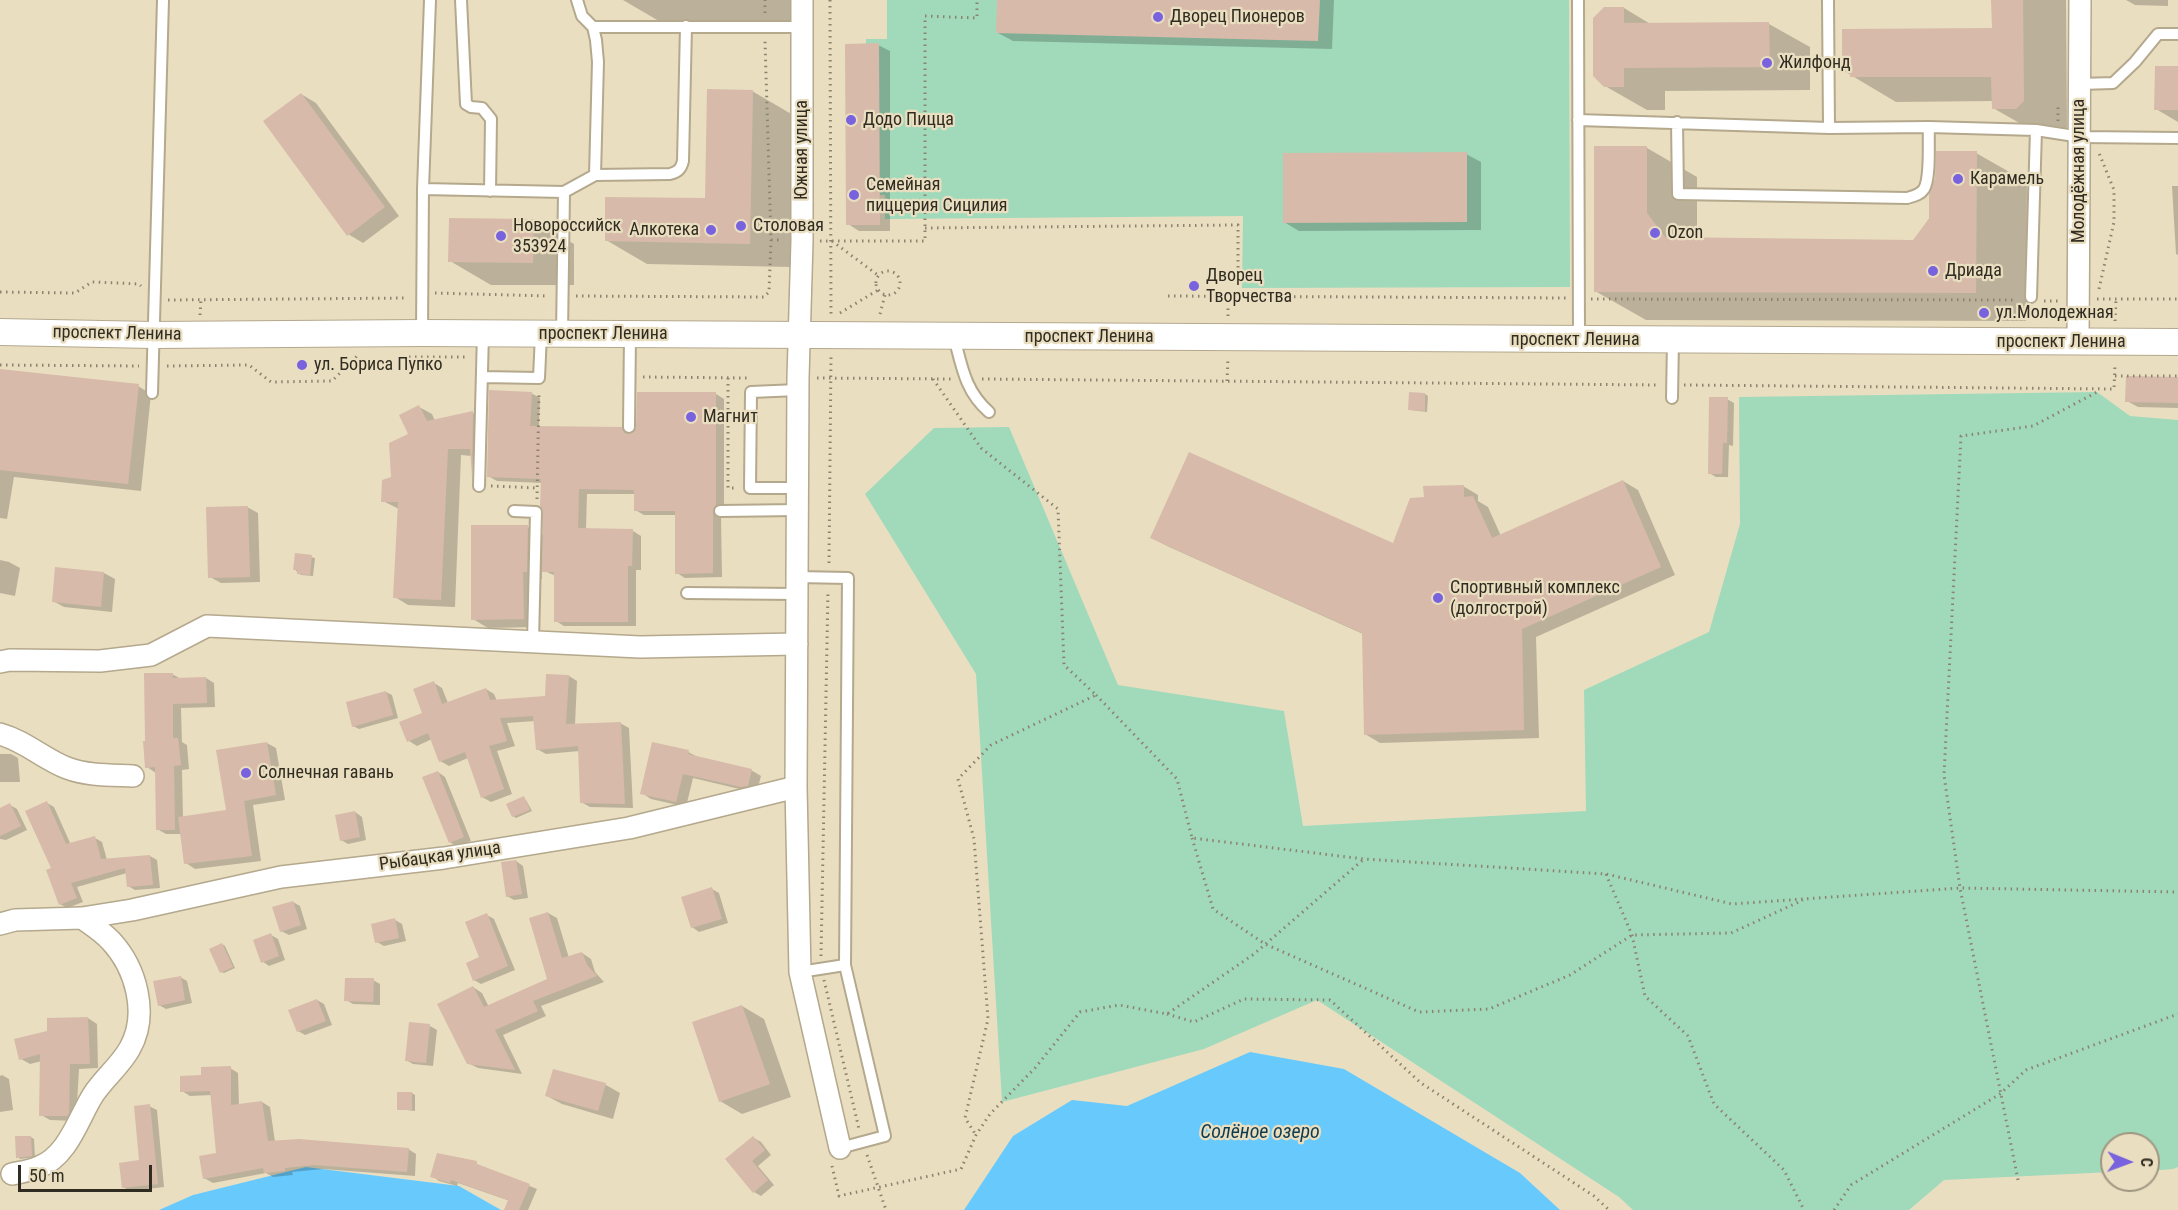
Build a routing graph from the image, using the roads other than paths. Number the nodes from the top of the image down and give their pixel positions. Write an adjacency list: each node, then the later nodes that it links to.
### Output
1 (163, 0): 30 (lane)
2 (430, 0): 22 (lane)
3 (461, 0): 23 (lane)
4 (577, 0): 10 (lane)
5 (802, 0): 11 (street, Южная улица)
6 (1578, 0): 14 (lane)
7 (1828, 0): 17 (lane)
8 (2080, 0): 13 (street, Молодёжная улица)
9 (686, 26): 10 (lane); 11 (lane); 21 (lane)
10 (593, 27): 21 (lane)
11 (802, 27): 31 (street, Южная улица)
12 (2178, 34): 13 (lane)
13 (2080, 84): 19 (street, Молодёжная улица)
14 (1578, 120): 15 (lane); 33 (lane)
15 (1677, 122): 16 (lane); 17 (lane)
16 (1929, 127): 17 (lane); 18 (lane)
17 (1829, 128)
18 (2036, 130): 19 (lane); 25 (lane)
19 (2087, 137): 20 (lane); 36 (street, Молодёжная улица)
20 (2178, 138)
21 (595, 175): 24 (lane)
22 (423, 189): 23 (lane); 27 (lane)
23 (490, 190): 24 (lane)
24 (564, 192): 28 (lane)
25 (2032, 299)
26 (0, 332): 30 (street, проспект Ленина)
27 (422, 333): 30 (street, проспект Ленина); 37 (street, проспект Ленина)
28 (551, 334): 29 (street, проспект Ленина); 37 (street, проспект Ленина); 38 (lane)
29 (630, 334): 31 (street, проспект Ленина); 43 (lane)
30 (153, 335): 40 (lane)
31 (799, 336): 32 (street, проспект Ленина); 39 (street, Южная улица)
32 (954, 336): 33 (street, проспект Ленина); 42 (lane)
33 (1579, 340): 34 (street, проспект Ленина)
34 (1673, 340): 36 (street, проспект Ленина); 41 (lane)
35 (2178, 342): 36 (street, проспект Ленина)
36 (2078, 343)
37 (483, 345): 38 (lane)
38 (482, 377): 44 (lane)
39 (798, 390): 45 (street, Южная улица); 45 (lane)
40 (152, 393)
41 (1672, 398)
42 (989, 412)
43 (629, 427)
44 (479, 486)
45 (798, 488): 46 (street, Южная улица)
46 (798, 510): 48 (lane); 49 (street, Южная улица)
47 (514, 511): 51 (lane)
48 (720, 511)
49 (797, 586): 50 (lane); 52 (street, Южная улица); 59 (lane)
50 (687, 593)
51 (533, 642): 52 (street); 53 (street)
52 (797, 644): 56 (street, Южная улица)
53 (0, 662)
54 (0, 734): 55 (street)
55 (133, 776)
56 (796, 787): 57 (street, Рыбацкая улица); 60 (street, Южная улица)
57 (82, 918): 58 (street, Рыбацкая улица); 62 (street)
58 (0, 924)
59 (845, 965): 60 (lane); 61 (lane)
60 (811, 970): 61 (street, Южная улица)
61 (840, 1148)
62 (12, 1174)

